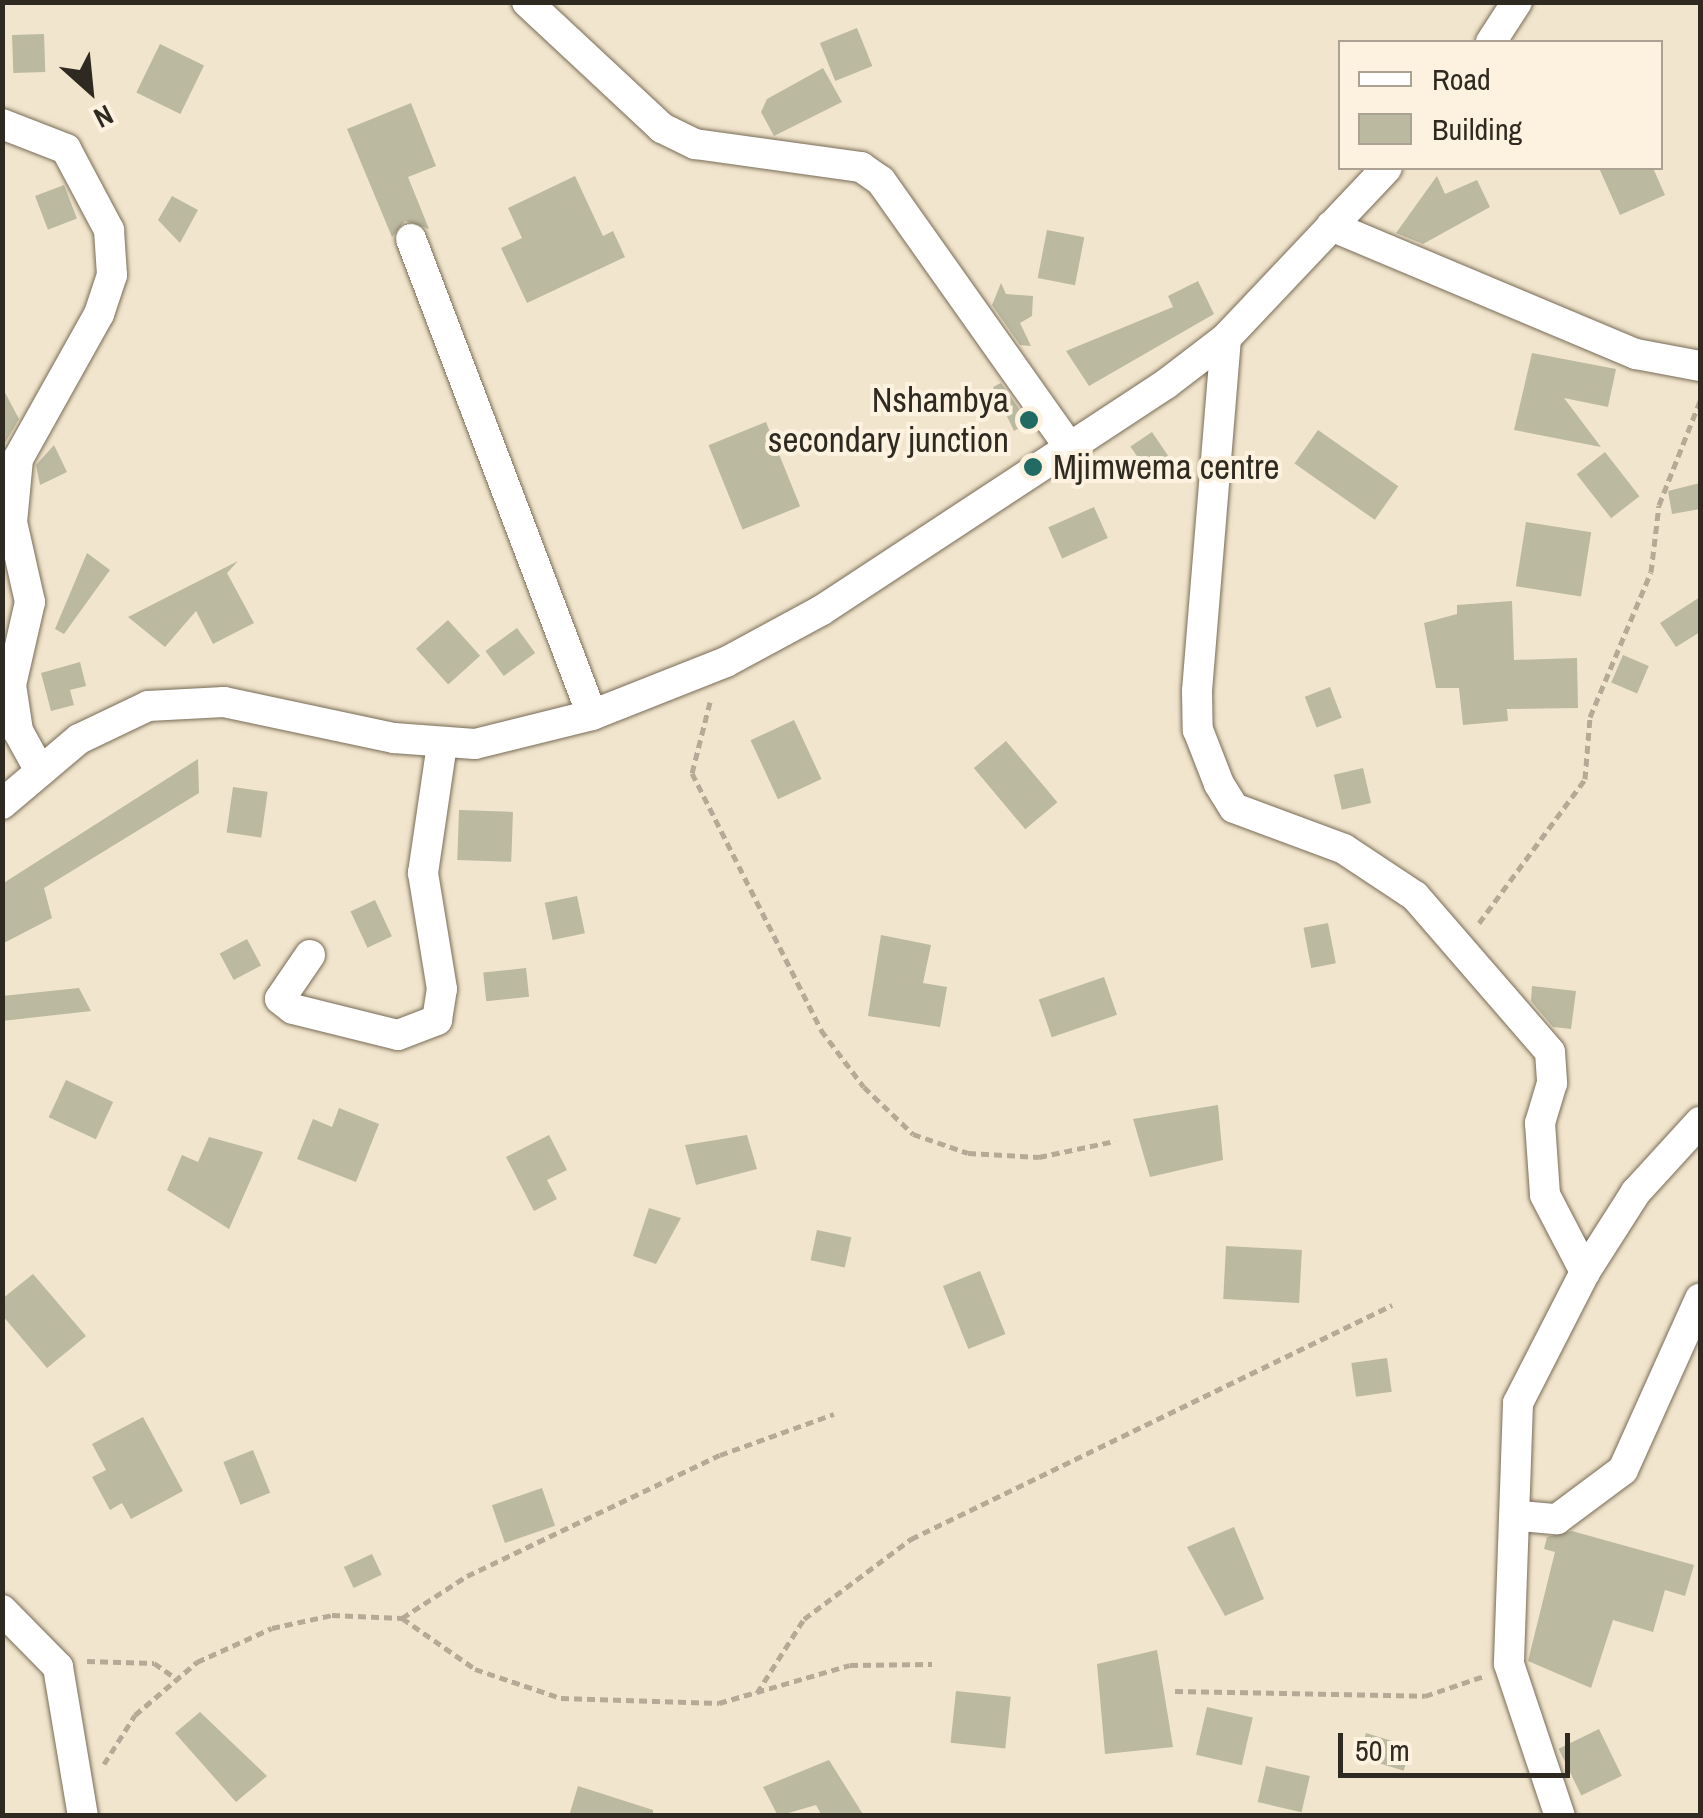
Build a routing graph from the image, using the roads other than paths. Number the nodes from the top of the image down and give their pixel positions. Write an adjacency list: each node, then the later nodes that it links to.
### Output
1 (527, 2): 10 (street)
2 (1517, 2): 3 (street)
3 (1492, 40)
4 (2, 124): 11 (street)
5 (1385, 170): 6 (street)
6 (1332, 226): 8 (street); 9 (street)
7 (411, 238): 12 (street)
8 (1226, 338): 10 (street); 18 (street)
9 (1700, 366)
10 (1069, 447): 12 (street)
11 (10, 454): 14 (street)
12 (592, 715): 13 (street)
13 (442, 744): 14 (street); 16 (street)
14 (40, 771): 15 (street)
15 (2, 804)
16 (310, 955)
17 (1700, 1122): 18 (street)
18 (1585, 1272): 20 (street)
19 (1700, 1298): 20 (street)
20 (1520, 1516): 23 (street)
21 (2, 1610): 22 (street)
22 (82, 1805)
23 (1560, 1816)

